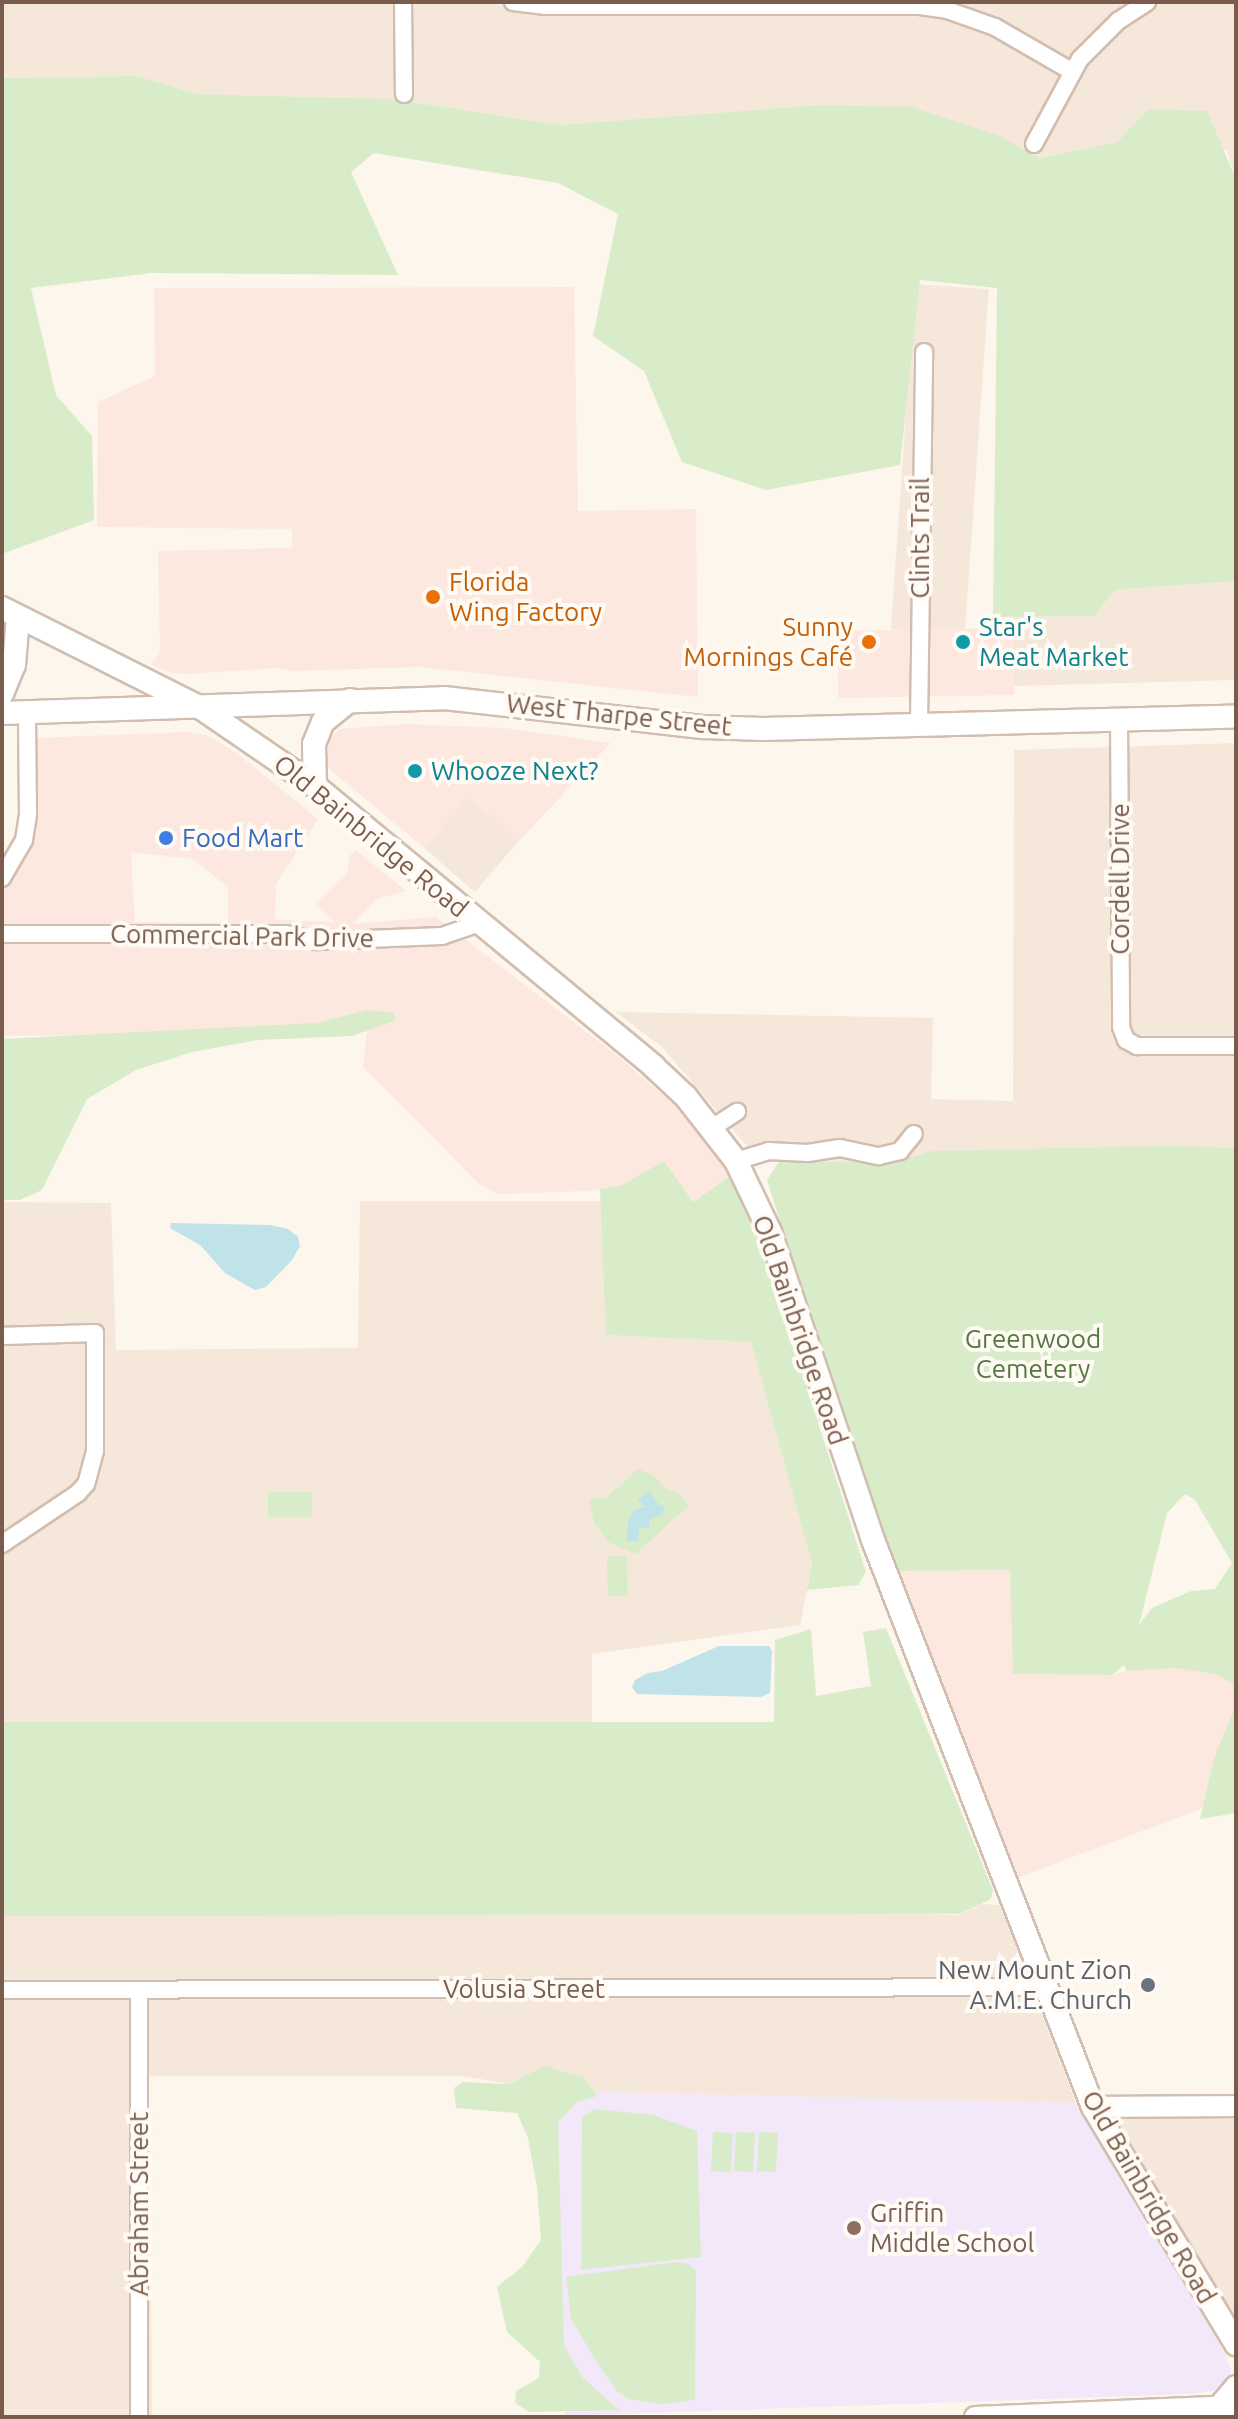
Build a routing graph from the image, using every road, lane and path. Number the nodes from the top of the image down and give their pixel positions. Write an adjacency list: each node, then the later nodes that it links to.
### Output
1 (403, 2): 5 (street)
2 (513, 2): 4 (street)
3 (1147, 2): 4 (street)
4 (1073, 72): 6 (street)
5 (404, 94)
6 (1034, 144)
7 (924, 352): 16 (street, Clints Trail)
8 (10, 612): 9 (main road); 11 (main road, Old Bainbridge Road)
9 (2, 694)
10 (350, 700): 11 (main road, West Tharpe Street); 16 (main road, West Tharpe Street); 17 (main road)
11 (201, 708): 13 (main road, West Tharpe Street); 17 (main road, Old Bainbridge Road)
12 (2, 713): 13 (main road, West Tharpe Street)
13 (27, 713): 18 (street)
14 (1236, 717): 15 (main road, West Tharpe Street)
15 (1119, 718): 16 (main road, West Tharpe Street); 21 (street, Cordell Drive)
16 (919, 724)
17 (315, 786): 19 (main road, Old Bainbridge Road)
18 (2, 878)
19 (480, 923): 20 (street, Commercial Park Drive); 23 (main road, Old Bainbridge Road)
20 (2, 934)
21 (1236, 1046)
22 (737, 1112): 23 (street)
23 (712, 1128): 25 (main road, Old Bainbridge Road)
24 (914, 1134): 25 (street)
25 (736, 1161): 28 (main road, Old Bainbridge Road)
26 (2, 1336): 27 (street)
27 (2, 1544)
28 (1046, 1987): 30 (street, Volusia Street); 32 (main road, Old Bainbridge Road)
29 (2, 1990): 30 (street, Volusia Street)
30 (139, 1991): 36 (street, Abraham Street)
31 (1236, 2106): 32 (street)
32 (1093, 2107): 33 (main road, Old Bainbridge Road)
33 (1235, 2341)
34 (1236, 2386): 35 (street)
35 (1227, 2406): 37 (street)
36 (139, 2417)
37 (975, 2417)

